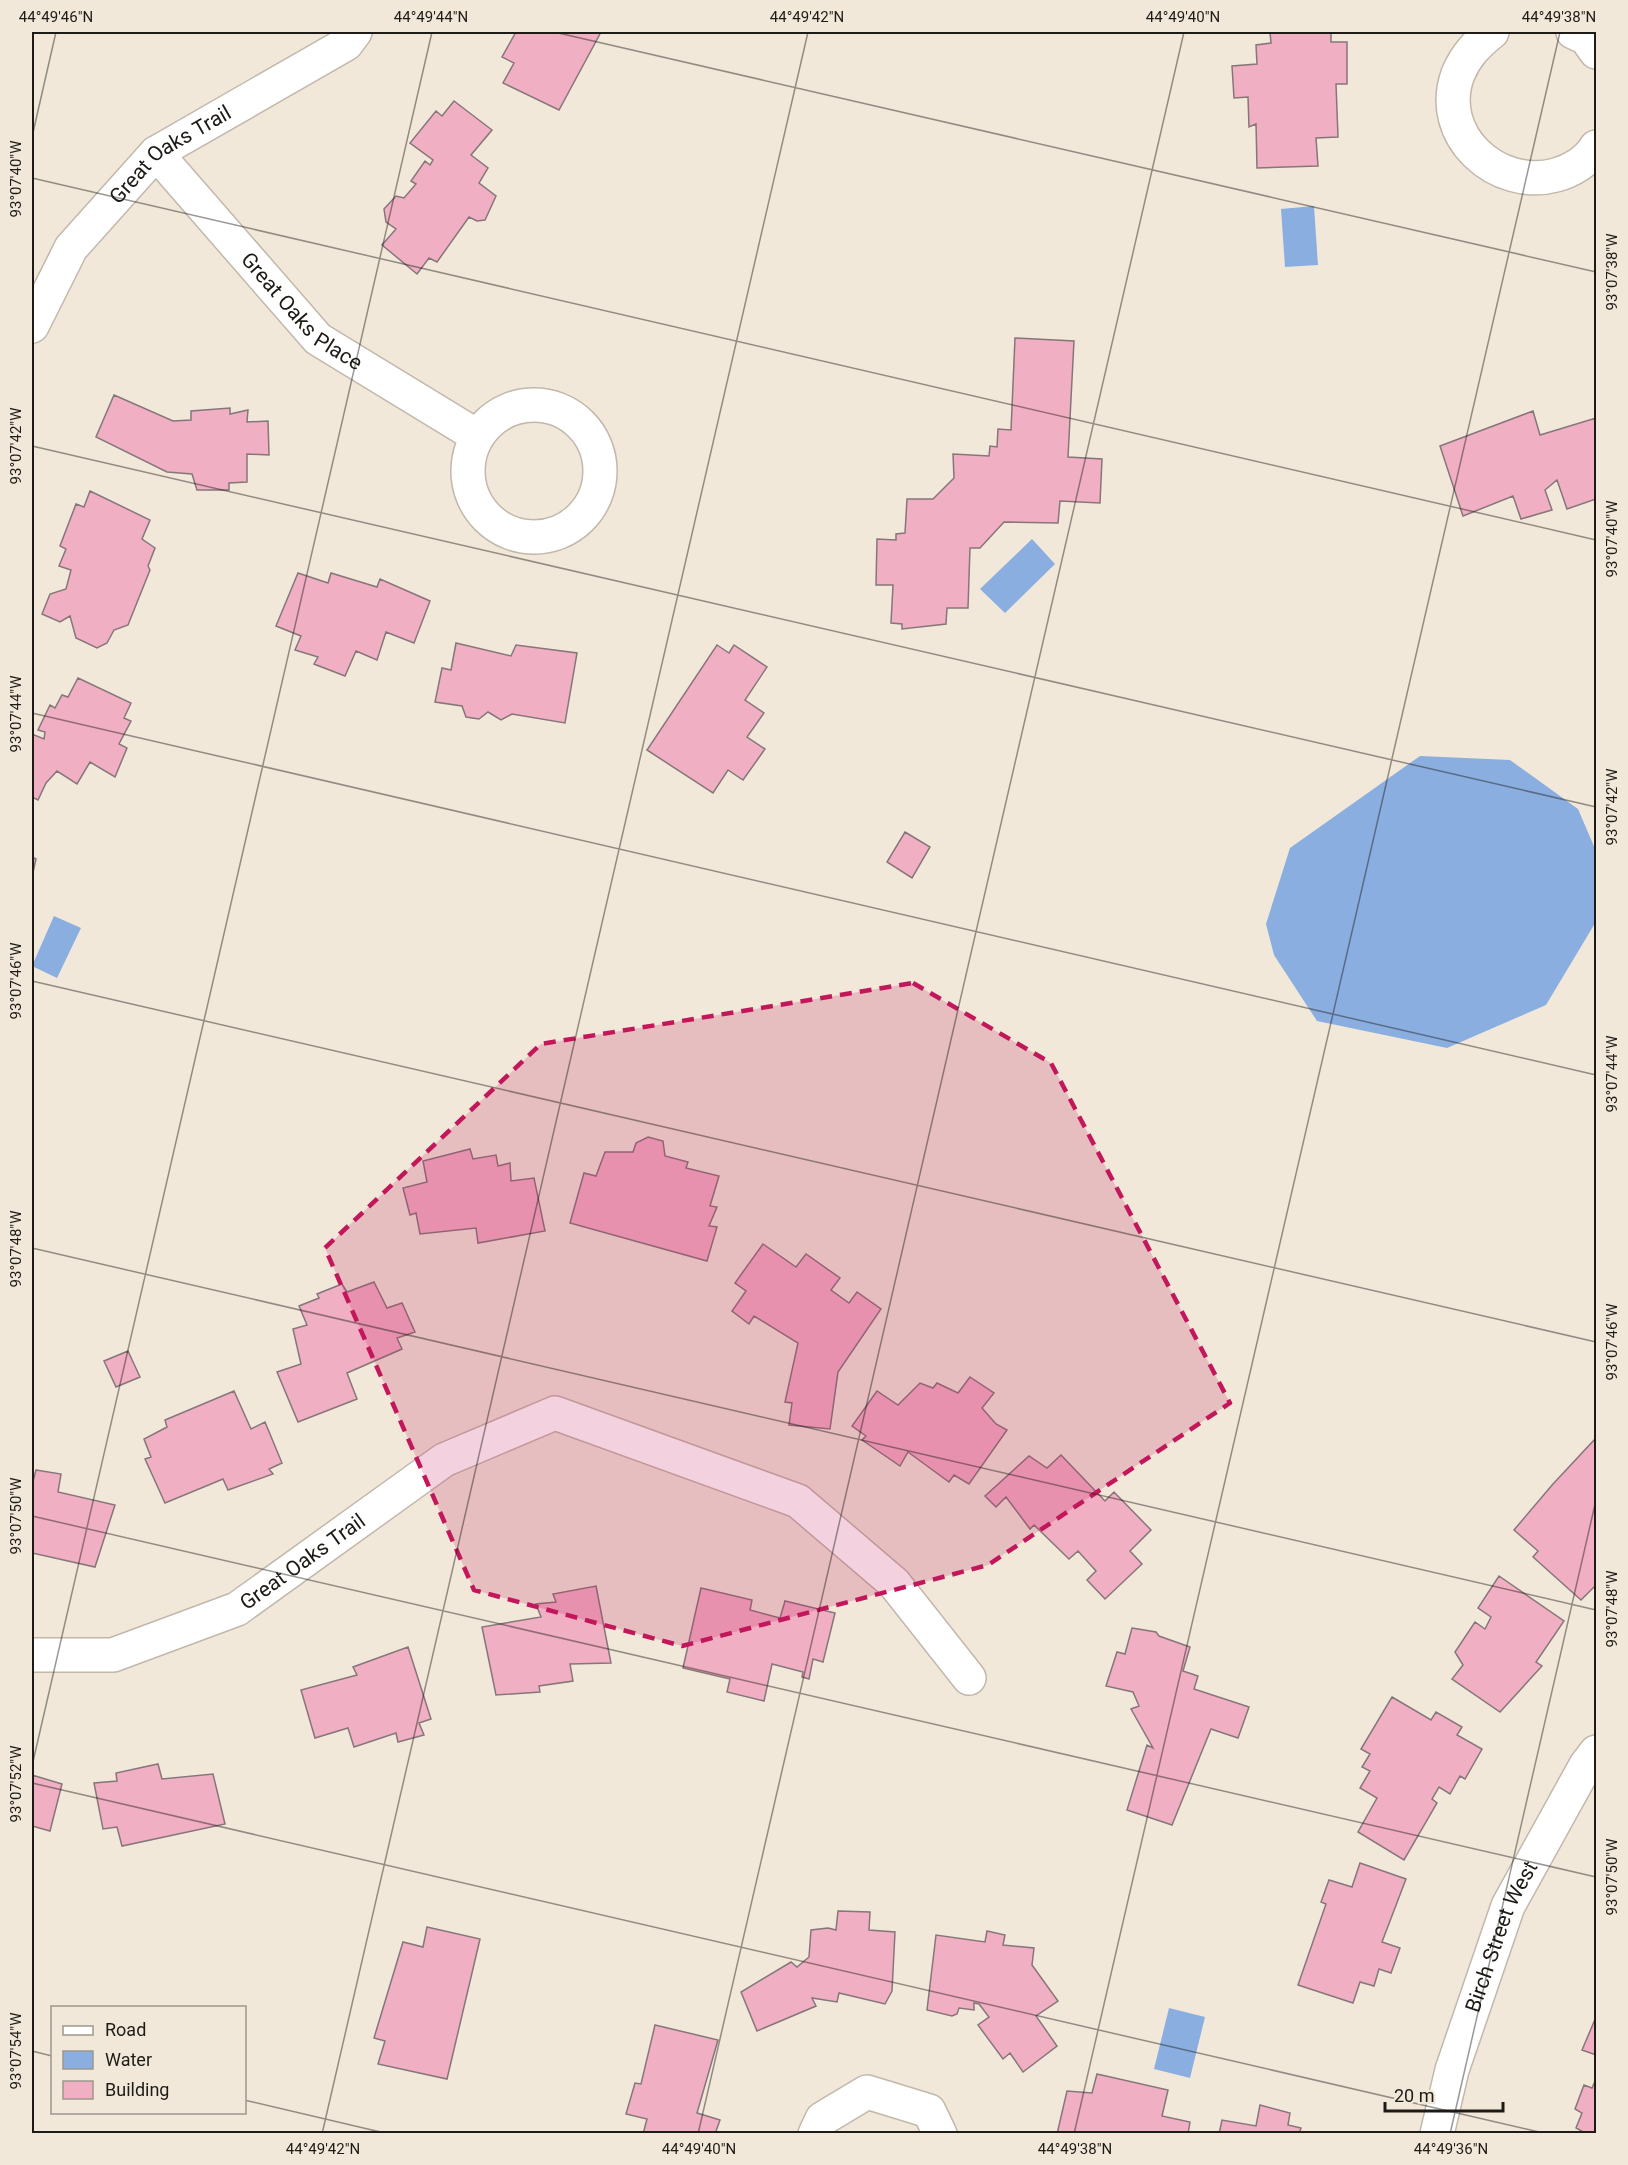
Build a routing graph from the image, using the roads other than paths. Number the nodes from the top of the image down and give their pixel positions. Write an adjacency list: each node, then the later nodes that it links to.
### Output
1 (355, 32): 6 (street, Great Oaks Trail)
2 (1492, 32): 5 (street)
3 (1574, 32): 4 (street)
4 (1596, 52)
5 (1596, 147)
6 (156, 153): 7 (street, Great Oaks Trail); 8 (street, Great Oaks Place)
7 (32, 326)
8 (477, 436): 8 (street)
9 (32, 1655): 10 (street, Great Oaks Trail)
10 (969, 1678)
11 (1596, 1752): 14 (street, Birch Street West)
12 (815, 2133): 13 (street)
13 (940, 2133)
14 (1437, 2133)

